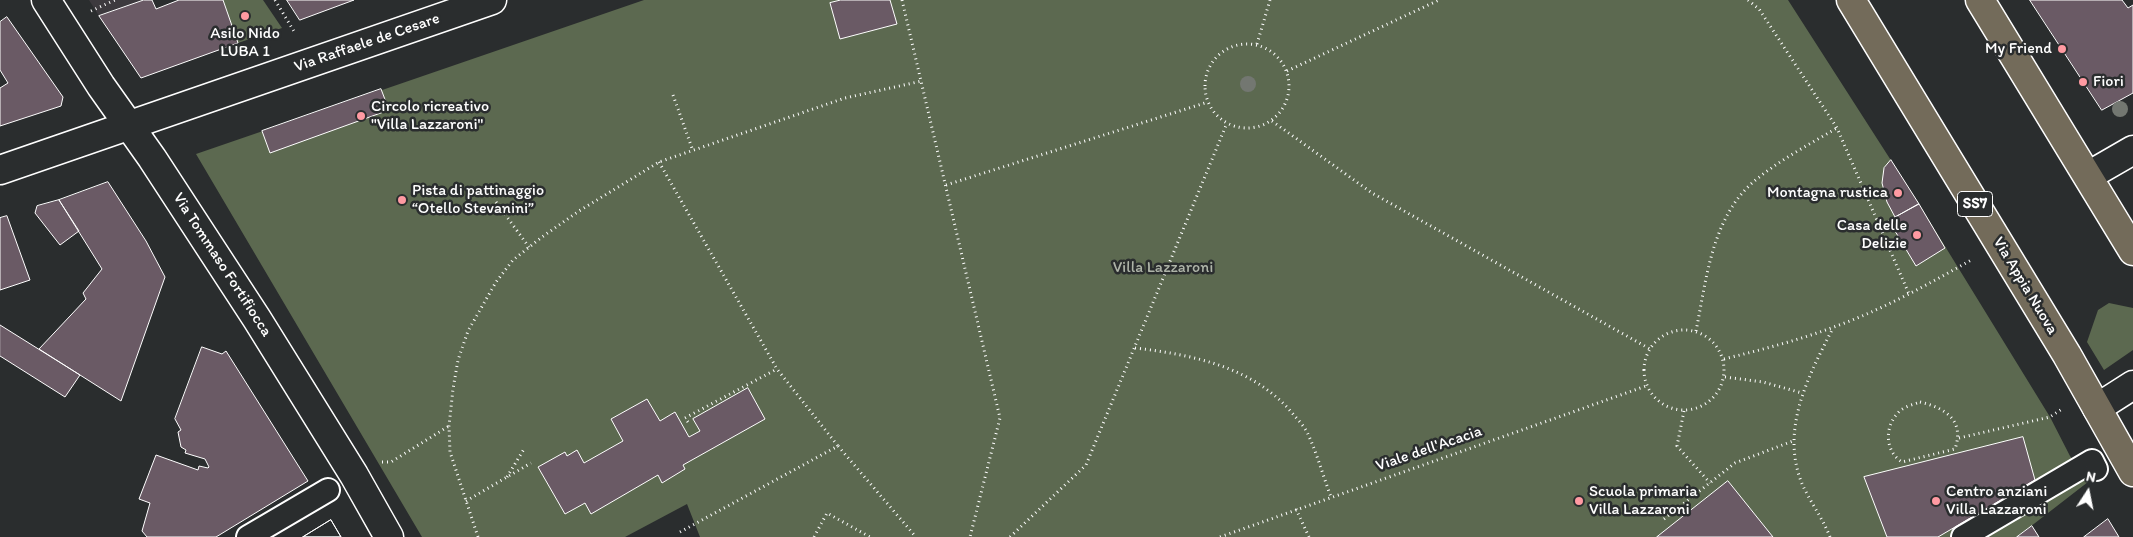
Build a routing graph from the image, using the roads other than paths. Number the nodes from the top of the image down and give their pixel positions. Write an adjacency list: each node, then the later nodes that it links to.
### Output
1 (46, 0): 6 (street, Via Tommaso Fortifiocca)
2 (492, 0): 5 (street, Via Raffaele de Cesare)
3 (1851, 0): 12 (main road, Via Appia Nuova / SS7)
4 (1980, 0): 9 (main road)
5 (434, 9): 6 (street, Via Raffaele de Cesare)
6 (130, 126): 8 (street); 17 (street, Via Tommaso Fortifiocca)
7 (2133, 150): 9 (street)
8 (0, 170)
9 (2088, 176): 10 (main road)
10 (2133, 251)
11 (2133, 385): 12 (street)
12 (2097, 408): 14 (main road, Via Appia Nuova / SS7)
13 (2096, 469): 18 (street)
14 (2133, 472)
15 (323, 493): 16 (street)
16 (248, 537)
17 (388, 537)
18 (1963, 537)

